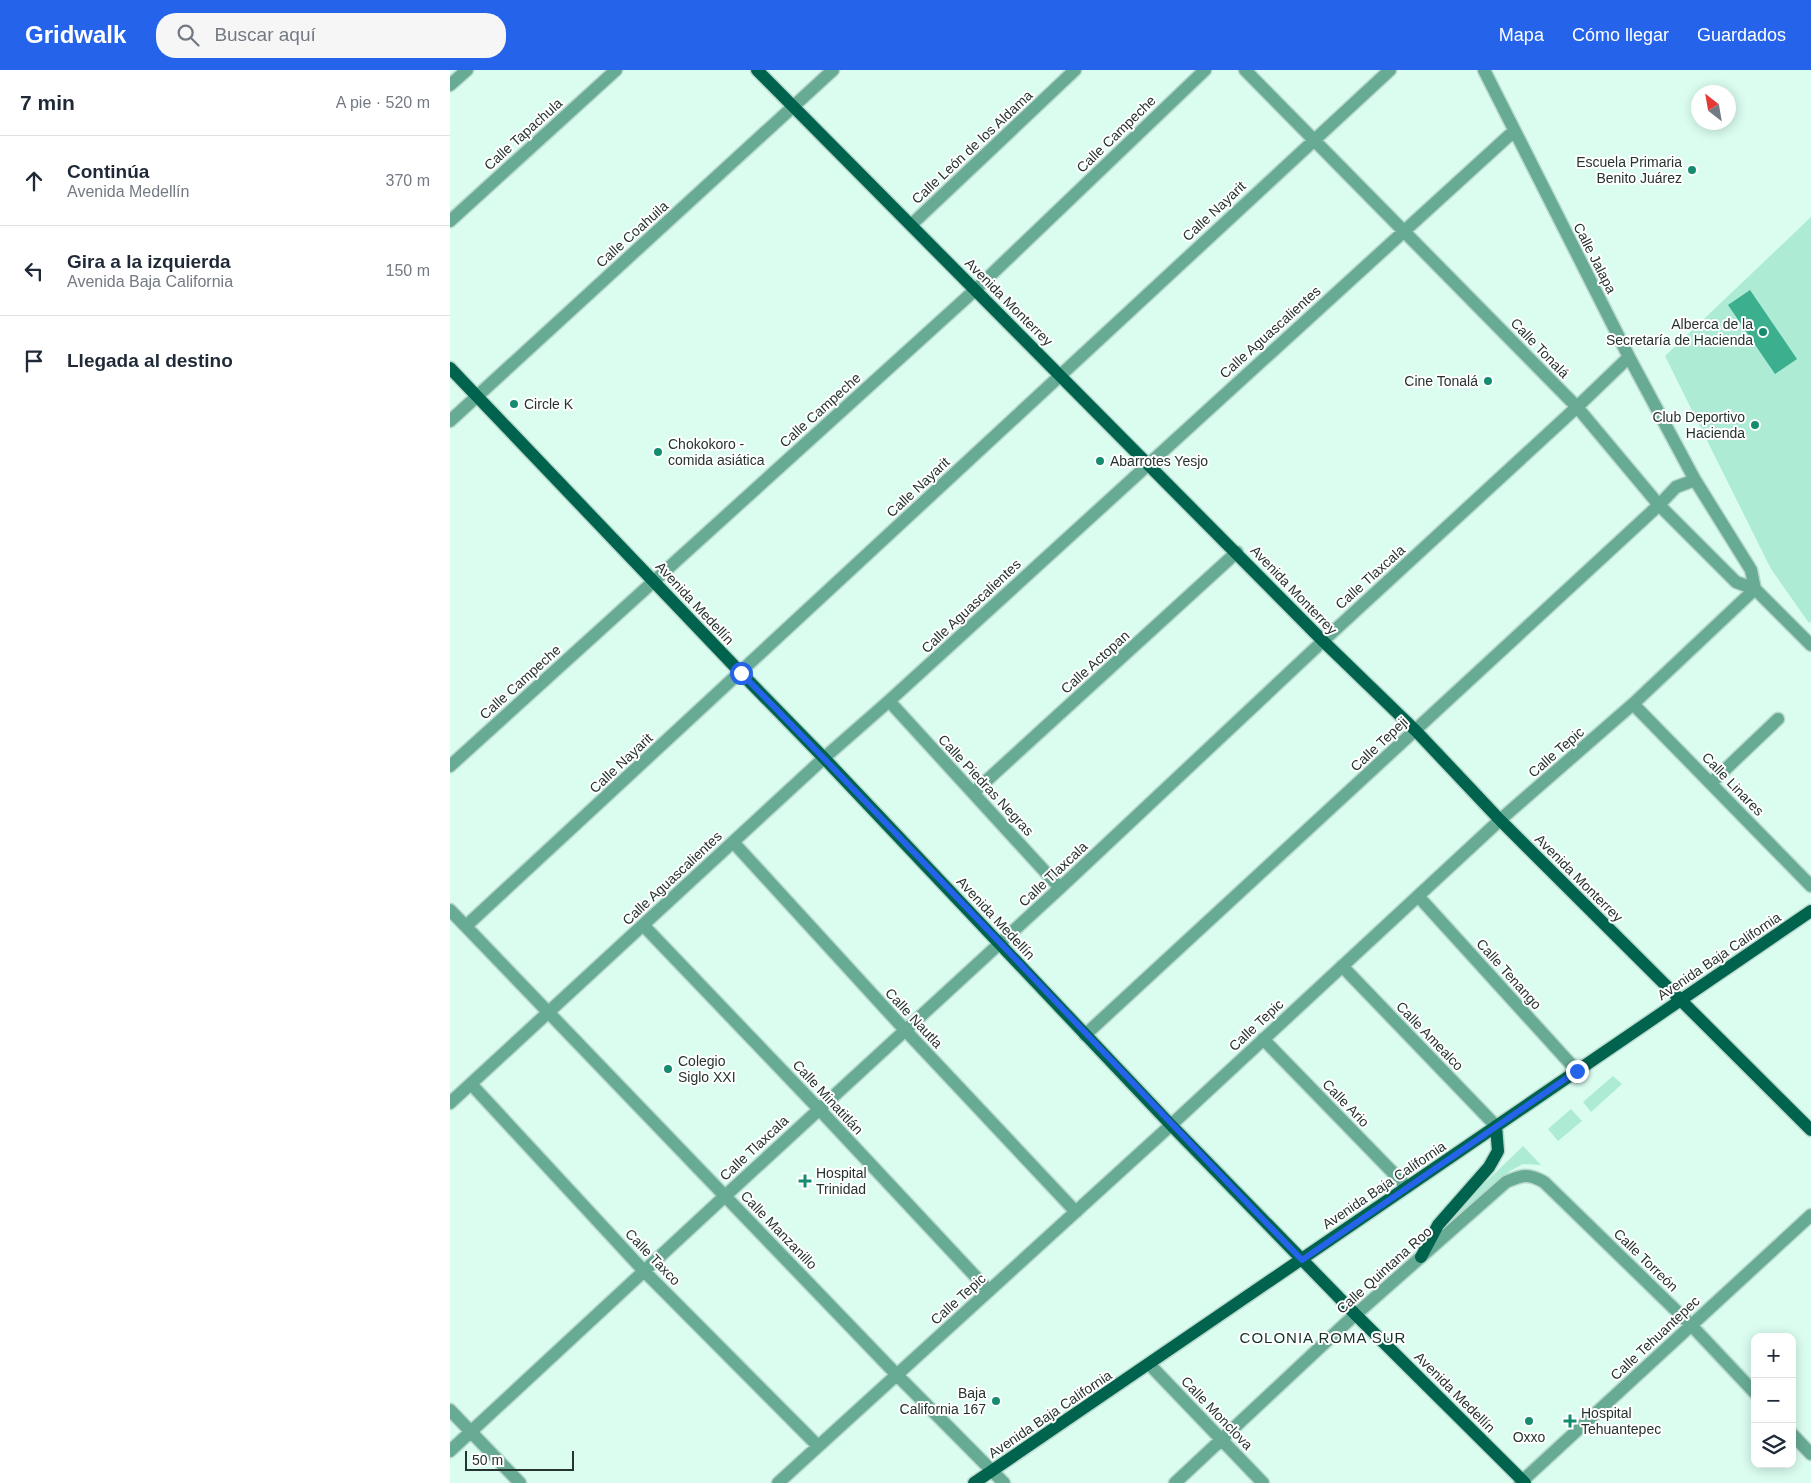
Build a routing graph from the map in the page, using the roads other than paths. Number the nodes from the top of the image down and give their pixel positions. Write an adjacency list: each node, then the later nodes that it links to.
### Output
1 (466, 70): 10 (street)
2 (616, 70): 14 (street, Calle Tapachula)
3 (757, 70): 11 (main road, Avenida Monterrey)
4 (833, 70): 11 (street, Calle Coahuila)
5 (1075, 70): 15 (street, Calle León de los Aldama)
6 (1205, 70): 17 (street, Calle Campeche)
7 (1245, 70): 13 (street, Calle Tonalá)
8 (1390, 70): 13 (street, Calle Nayarit)
9 (1484, 70): 12 (street, Calle Jalapa)
10 (450, 85)
11 (793, 107): 15 (main road, Avenida Monterrey); 21 (street, Calle Coahuila)
12 (1514, 131): 16 (street, Calle Aguascalientes); 18 (street, Calle Jalapa)
13 (1314, 139): 16 (street, Calle Tonalá); 20 (street, Calle Nayarit)
14 (450, 221)
15 (911, 225): 17 (main road, Avenida Monterrey)
16 (1404, 231): 22 (street, Calle Tonalá); 24 (street, Calle Aguascalientes)
17 (975, 290): 20 (main road, Avenida Monterrey); 28 (street, Calle Campeche)
18 (1629, 357): 22 (street, Calle Tlaxcala); 25 (street, Calle Jalapa)
19 (450, 368): 21 (main road, Avenida Medellín)
20 (1060, 375): 24 (main road, Avenida Monterrey); 32 (street, Calle Nayarit)
21 (477, 396): 23 (street, Calle Coahuila); 28 (main road, Avenida Medellín)
22 (1577, 407): 26 (street, Calle Tonalá); 30 (street, Calle Tlaxcala)
23 (450, 421)
24 (1148, 464): 27 (main road, Avenida Monterrey); 33 (street, Calle Aguascalientes)
25 (1695, 480): 26 (street, Calle Tepeji); 29 (street, Calle Jalapa)
26 (1659, 505): 29 (street, Calle Tonalá); 36 (street, Calle Tepeji)
27 (1237, 552): 30 (main road, Avenida Monterrey); 40 (street, Calle Actopan)
28 (654, 581): 32 (main road, Avenida Medellín); 38 (street, Calle Campeche)
29 (1755, 589): 31 (street, Calle Tonalá); 34 (street, Calle Tepic)
30 (1322, 641): 36 (main road, Avenida Monterrey); 44 (street, Calle Tlaxcala)
31 (1811, 644)
32 (741, 673): 37 (main road, Avenida Medellín); 49 (street, Calle Nayarit)
33 (889, 702): 37 (street, Calle Aguascalientes); 40 (street, Calle Piedras Negras)
34 (1633, 704): 39 (street, Calle Linares); 41 (street, Calle Tepic)
35 (1778, 719): 39 (street)
36 (1416, 731): 41 (main road, Avenida Monterrey); 55 (street, Calle Tepeji)
37 (824, 758): 42 (street, Calle Aguascalientes); 50 (main road, Avenida Medellín)
38 (450, 766)
39 (1711, 783): 43 (street, Calle Linares)
40 (973, 793): 44 (street, Calle Piedras Negras)
41 (1500, 820): 45 (street, Calle Tepic); 52 (main road, Avenida Monterrey)
42 (732, 842): 48 (street, Calle Aguascalientes); 54 (street, Calle Nautla)
43 (1811, 886)
44 (1060, 888): 50 (street, Calle Tlaxcala)
45 (1418, 896): 51 (street, Calle Tepic); 57 (street, Calle Tenango)
46 (450, 910): 49 (street, Calle Manzanillo)
47 (1811, 911): 52 (main road, Avenida Baja California)
48 (643, 925): 53 (street, Calle Aguascalientes); 60 (street, Calle Minatitlán)
49 (466, 926): 53 (street, Calle Manzanillo)
50 (1000, 943): 54 (street, Calle Tlaxcala); 55 (main road, Avenida Medellín)
51 (1342, 966): 56 (street, Calle Tepic); 62 (street, Calle Amealco)
52 (1681, 1000): 57 (main road, Avenida Baja California); 63 (main road, Avenida Monterrey)
53 (549, 1012): 58 (street, Calle Aguascalientes); 66 (street, Calle Manzanillo)
54 (905, 1030): 60 (street, Calle Tlaxcala); 67 (street, Calle Nautla)
55 (1086, 1035): 61 (main road, Avenida Medellín)
56 (1263, 1039): 61 (street, Calle Tepic); 65 (street, Calle Ario)
57 (1577, 1071): 62 (main road, Avenida Baja California)
58 (471, 1084): 59 (street, Calle Aguascalientes); 71 (street, Calle Taxco)
59 (450, 1102)
60 (819, 1109): 66 (street, Calle Tlaxcala); 72 (street, Calle Minatitlán)
61 (1171, 1125): 67 (street, Calle Tepic); 70 (main road, Avenida Medellín)
62 (1496, 1126): 65 (main road, Avenida Baja California); 69 (main road)
63 (1811, 1130)
64 (1532, 1175): 69 (street, Calle Quintana Roo); 74 (street, Calle Torreón)
65 (1407, 1187): 70 (main road, Avenida Baja California)
66 (725, 1196): 71 (street, Calle Tlaxcala); 76 (street, Calle Manzanillo)
67 (1076, 1212): 72 (street, Calle Tepic)
68 (1811, 1214): 74 (street, Calle Tehuantepec)
69 (1421, 1257): 73 (street, Calle Quintana Roo)
70 (1302, 1260): 73 (main road, Avenida Medellín); 75 (main road, Avenida Baja California)
71 (644, 1271): 79 (street, Calle Tlaxcala); 82 (street, Calle Taxco)
72 (988, 1291): 76 (street, Calle Tepic)
73 (1356, 1314): 81 (street, Calle Quintana Roo); 86 (main road, Avenida Medellín)
74 (1691, 1325): 77 (street, Calle Torreón); 86 (street, Calle Tehuantepec)
75 (1149, 1364): 81 (street, Calle Monclova); 85 (main road, Avenida Baja California)
76 (897, 1375): 82 (street, Calle Tepic); 85 (street, Calle Manzanillo)
77 (1751, 1389)
78 (450, 1410): 79 (street)
79 (471, 1432): 83 (street, Calle Tlaxcala); 87 (street)
80 (1796, 1438): 84 (street)
81 (1221, 1440): 91 (street, Calle Quintana Roo); 92 (street, Calle Monclova)
82 (818, 1446): 88 (street, Calle Tepic)
83 (450, 1451)
84 (1811, 1454)
85 (992, 1471): 89 (main road, Avenida Baja California); 90 (street, Calle Manzanillo)
86 (1522, 1482)
87 (520, 1483)
88 (778, 1483)
89 (974, 1483)
90 (1004, 1483)
91 (1175, 1483)
92 (1263, 1483)

